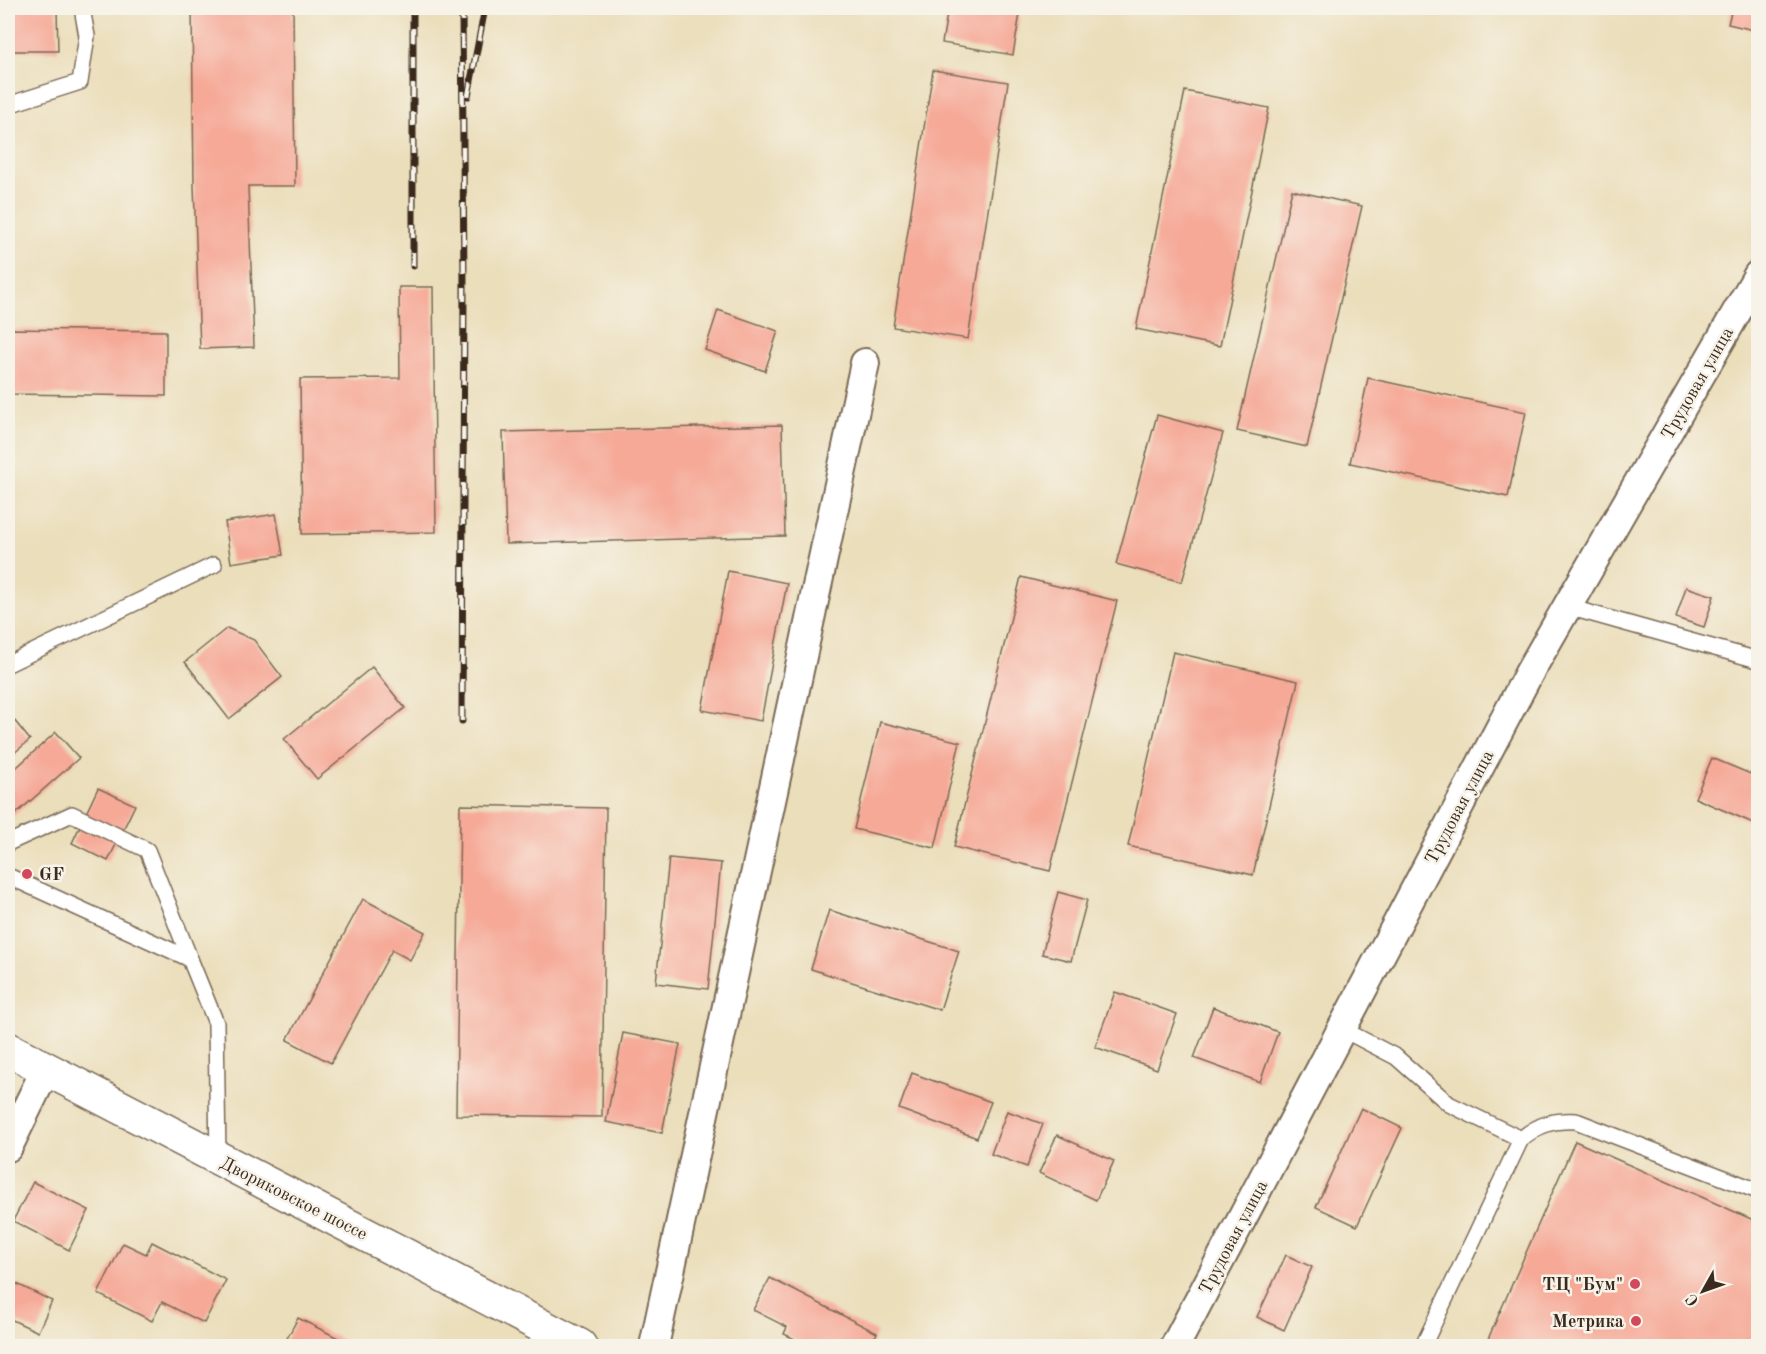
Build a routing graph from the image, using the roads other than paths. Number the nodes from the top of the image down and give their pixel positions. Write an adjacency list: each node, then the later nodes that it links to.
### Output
1 (82, 8): 2 (lane)
2 (8, 105)
3 (1758, 275): 6 (street, Трудовая улица)
4 (865, 363): 20 (street)
5 (214, 565): 8 (lane)
6 (1568, 607): 7 (lane); 12 (street, Трудовая улица)
7 (1758, 660)
8 (8, 664)
9 (8, 843): 11 (lane)
10 (8, 876): 11 (lane)
11 (190, 959): 17 (lane)
12 (1342, 1029): 15 (lane); 21 (street, Трудовая улица)
13 (8, 1049): 14 (main road, Двориковское шоссе)
14 (46, 1069): 16 (street); 17 (main road, Двориковское шоссе)
15 (1521, 1139): 18 (lane); 22 (lane)
16 (8, 1147)
17 (218, 1158): 19 (main road, Двориковское шоссе)
18 (1758, 1191)
19 (580, 1347)
20 (654, 1347)
21 (1175, 1347)
22 (1423, 1347)

